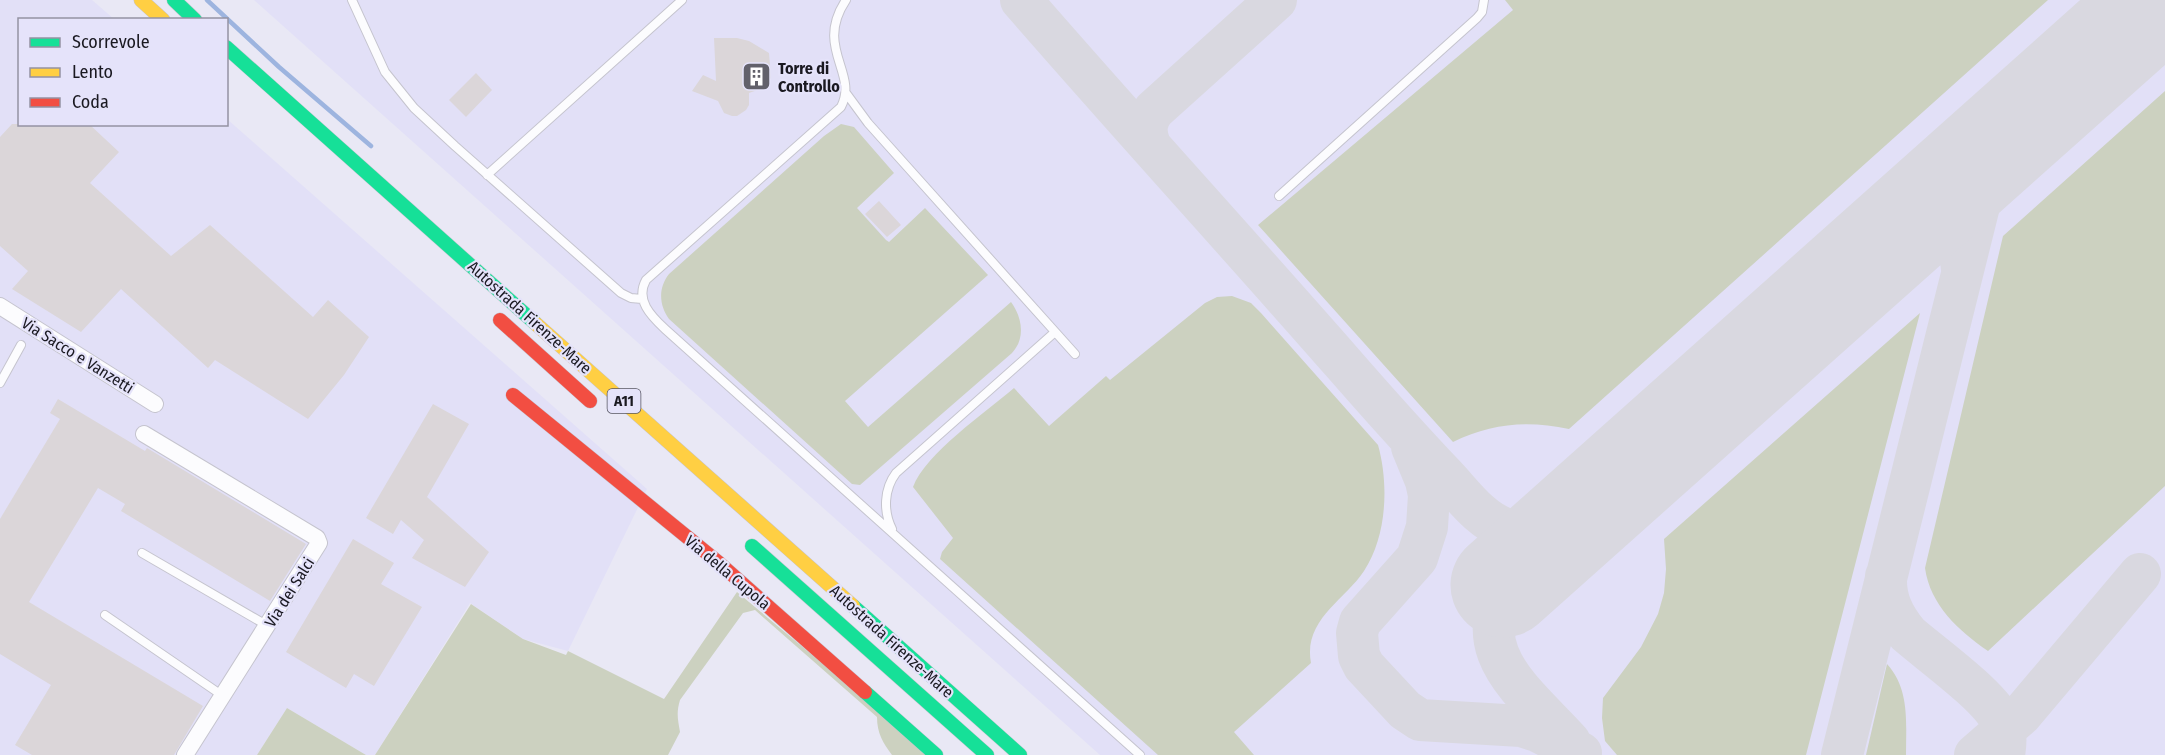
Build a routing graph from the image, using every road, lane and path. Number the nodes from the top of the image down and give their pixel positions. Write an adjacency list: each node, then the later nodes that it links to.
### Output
1 (141, 0): 7 (main road)
2 (174, 0): 8 (main road)
3 (352, 0): 11 (lane)
4 (682, 0): 11 (lane)
5 (846, 0): 10 (lane)
6 (1484, 0): 12 (lane)
7 (161, 18)
8 (193, 18)
9 (228, 49): 33 (main road, Autostrada Firenze-Mare / A11)
10 (846, 93): 13 (lane); 16 (lane)
11 (487, 175): 13 (lane)
12 (1279, 196)
13 (642, 299): 24 (lane)
14 (0, 306): 21 (street, Via Sacco e Vanzetti)
15 (490, 311): 22 (main road, Autostrada Firenze-Mare / A11)
16 (1054, 332): 18 (lane); 24 (lane)
17 (21, 345): 19 (lane)
18 (1075, 354)
19 (0, 383)
20 (513, 394): 31 (main road, Via della Cupola)
21 (155, 404)
22 (602, 411)
23 (144, 434): 28 (street, Via dei Salci)
24 (895, 535): 34 (lane)
25 (741, 536): 32 (main road, Autostrada Firenze-Mare)
26 (142, 553): 28 (lane)
27 (105, 615): 29 (lane)
28 (268, 626): 29 (street, Via dei Salci)
29 (223, 696): 30 (street, Via dei Salci)
30 (185, 755)
31 (936, 755)
32 (987, 755)
33 (1020, 755)
34 (1140, 755)

